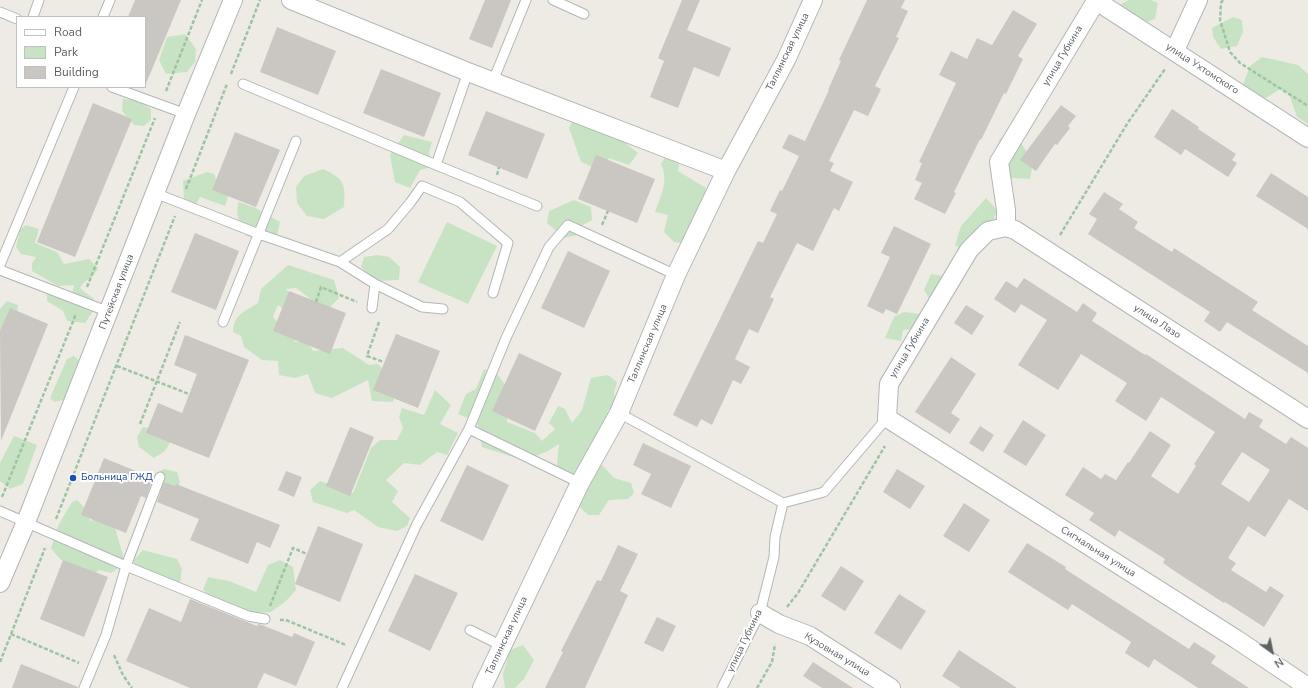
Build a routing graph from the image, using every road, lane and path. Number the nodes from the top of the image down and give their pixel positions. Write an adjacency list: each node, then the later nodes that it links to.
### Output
1 (39, 0): 15 (lane)
2 (110, 0): 16 (lane)
3 (202, 0): 24 (path)
4 (233, 0): 26 (street, Путейская улица)
5 (260, 0): 32 (path)
6 (291, 0): 19 (street)
7 (526, 0): 20 (lane)
8 (553, 0): 14 (lane)
9 (813, 0): 30 (street, Таллинская улица)
10 (1096, 0): 18 (street, улица Ухтомского); 34 (street, улица Губкина)
11 (1198, 0): 18 (street)
12 (1223, 0): 25 (path)
13 (0, 12): 17 (lane)
14 (584, 14)
15 (33, 16)
16 (103, 16)
17 (16, 19)
18 (1175, 50): 27 (street, улица Ухтомского); 36 (path)
19 (468, 72): 20 (street); 29 (lane)
20 (493, 81): 30 (street)
21 (242, 84): 29 (lane)
22 (74, 88): 38 (lane)
23 (115, 88): 24 (lane)
24 (160, 105): 26 (lane); 43 (path)
25 (1308, 106)
26 (186, 114): 31 (street, Путейская улица)
27 (1308, 138)
28 (296, 141): 35 (lane)
29 (436, 165): 33 (lane)
30 (726, 171): 40 (street, Таллинская улица)
31 (155, 193): 32 (lane); 46 (street, Путейская улица)
32 (180, 203): 35 (lane); 49 (path)
33 (537, 206)
34 (1006, 227): 36 (street, улица Лазо); 54 (street, улица Губкина)
35 (259, 234): 37 (lane); 48 (lane)
36 (1049, 252): 53 (street, улица Лазо)
37 (340, 262): 41 (lane); 42 (lane)
38 (0, 265)
39 (0, 270): 43 (lane)
40 (676, 275): 52 (street, Таллинская улица); 56 (lane)
41 (375, 284): 44 (lane); 45 (lane)
42 (493, 293)
43 (81, 302): 46 (lane); 59 (path)
44 (372, 308)
45 (443, 309)
46 (109, 312): 62 (street, Путейская улица)
47 (180, 322): 50 (path)
48 (223, 322)
49 (116, 366): 50 (path); 63 (path)
50 (156, 381): 51 (path); 55 (path)
51 (189, 394)
52 (619, 413): 58 (street, Таллинская улица); 60 (lane)
53 (1308, 419)
54 (892, 422): 60 (lane); 69 (path); 77 (street, Сигнальная улица)
55 (140, 424)
56 (469, 429): 58 (lane); 74 (lane)
57 (160, 476): 65 (lane)
58 (580, 483): 73 (street, Таллинская улица)
59 (0, 503)
60 (783, 503): 67 (lane, улица Губкина)
61 (0, 511): 62 (lane)
62 (26, 522): 63 (lane); 66 (street, Путейская улица)
63 (51, 533): 65 (lane); 71 (path)
64 (307, 554): 68 (path)
65 (126, 566): 68 (lane); 72 (lane)
66 (0, 583)
67 (760, 613): 69 (street, Кузовная улица); 82 (lane, улица Губкина)
68 (265, 619): 74 (path)
69 (779, 624): 83 (path); 84 (street, Кузовная улица)
70 (470, 630): 73 (lane)
71 (11, 634): 75 (path); 76 (path)
72 (106, 635): 76 (lane); 79 (path)
73 (502, 646): 81 (street, Таллинская улица)
74 (359, 650): 80 (lane)
75 (0, 662)
76 (92, 669): 78 (lane)
77 (1308, 687)
78 (84, 688)
79 (132, 688)
80 (342, 688)
81 (482, 688)
82 (722, 688)
83 (757, 688)
84 (891, 688)

